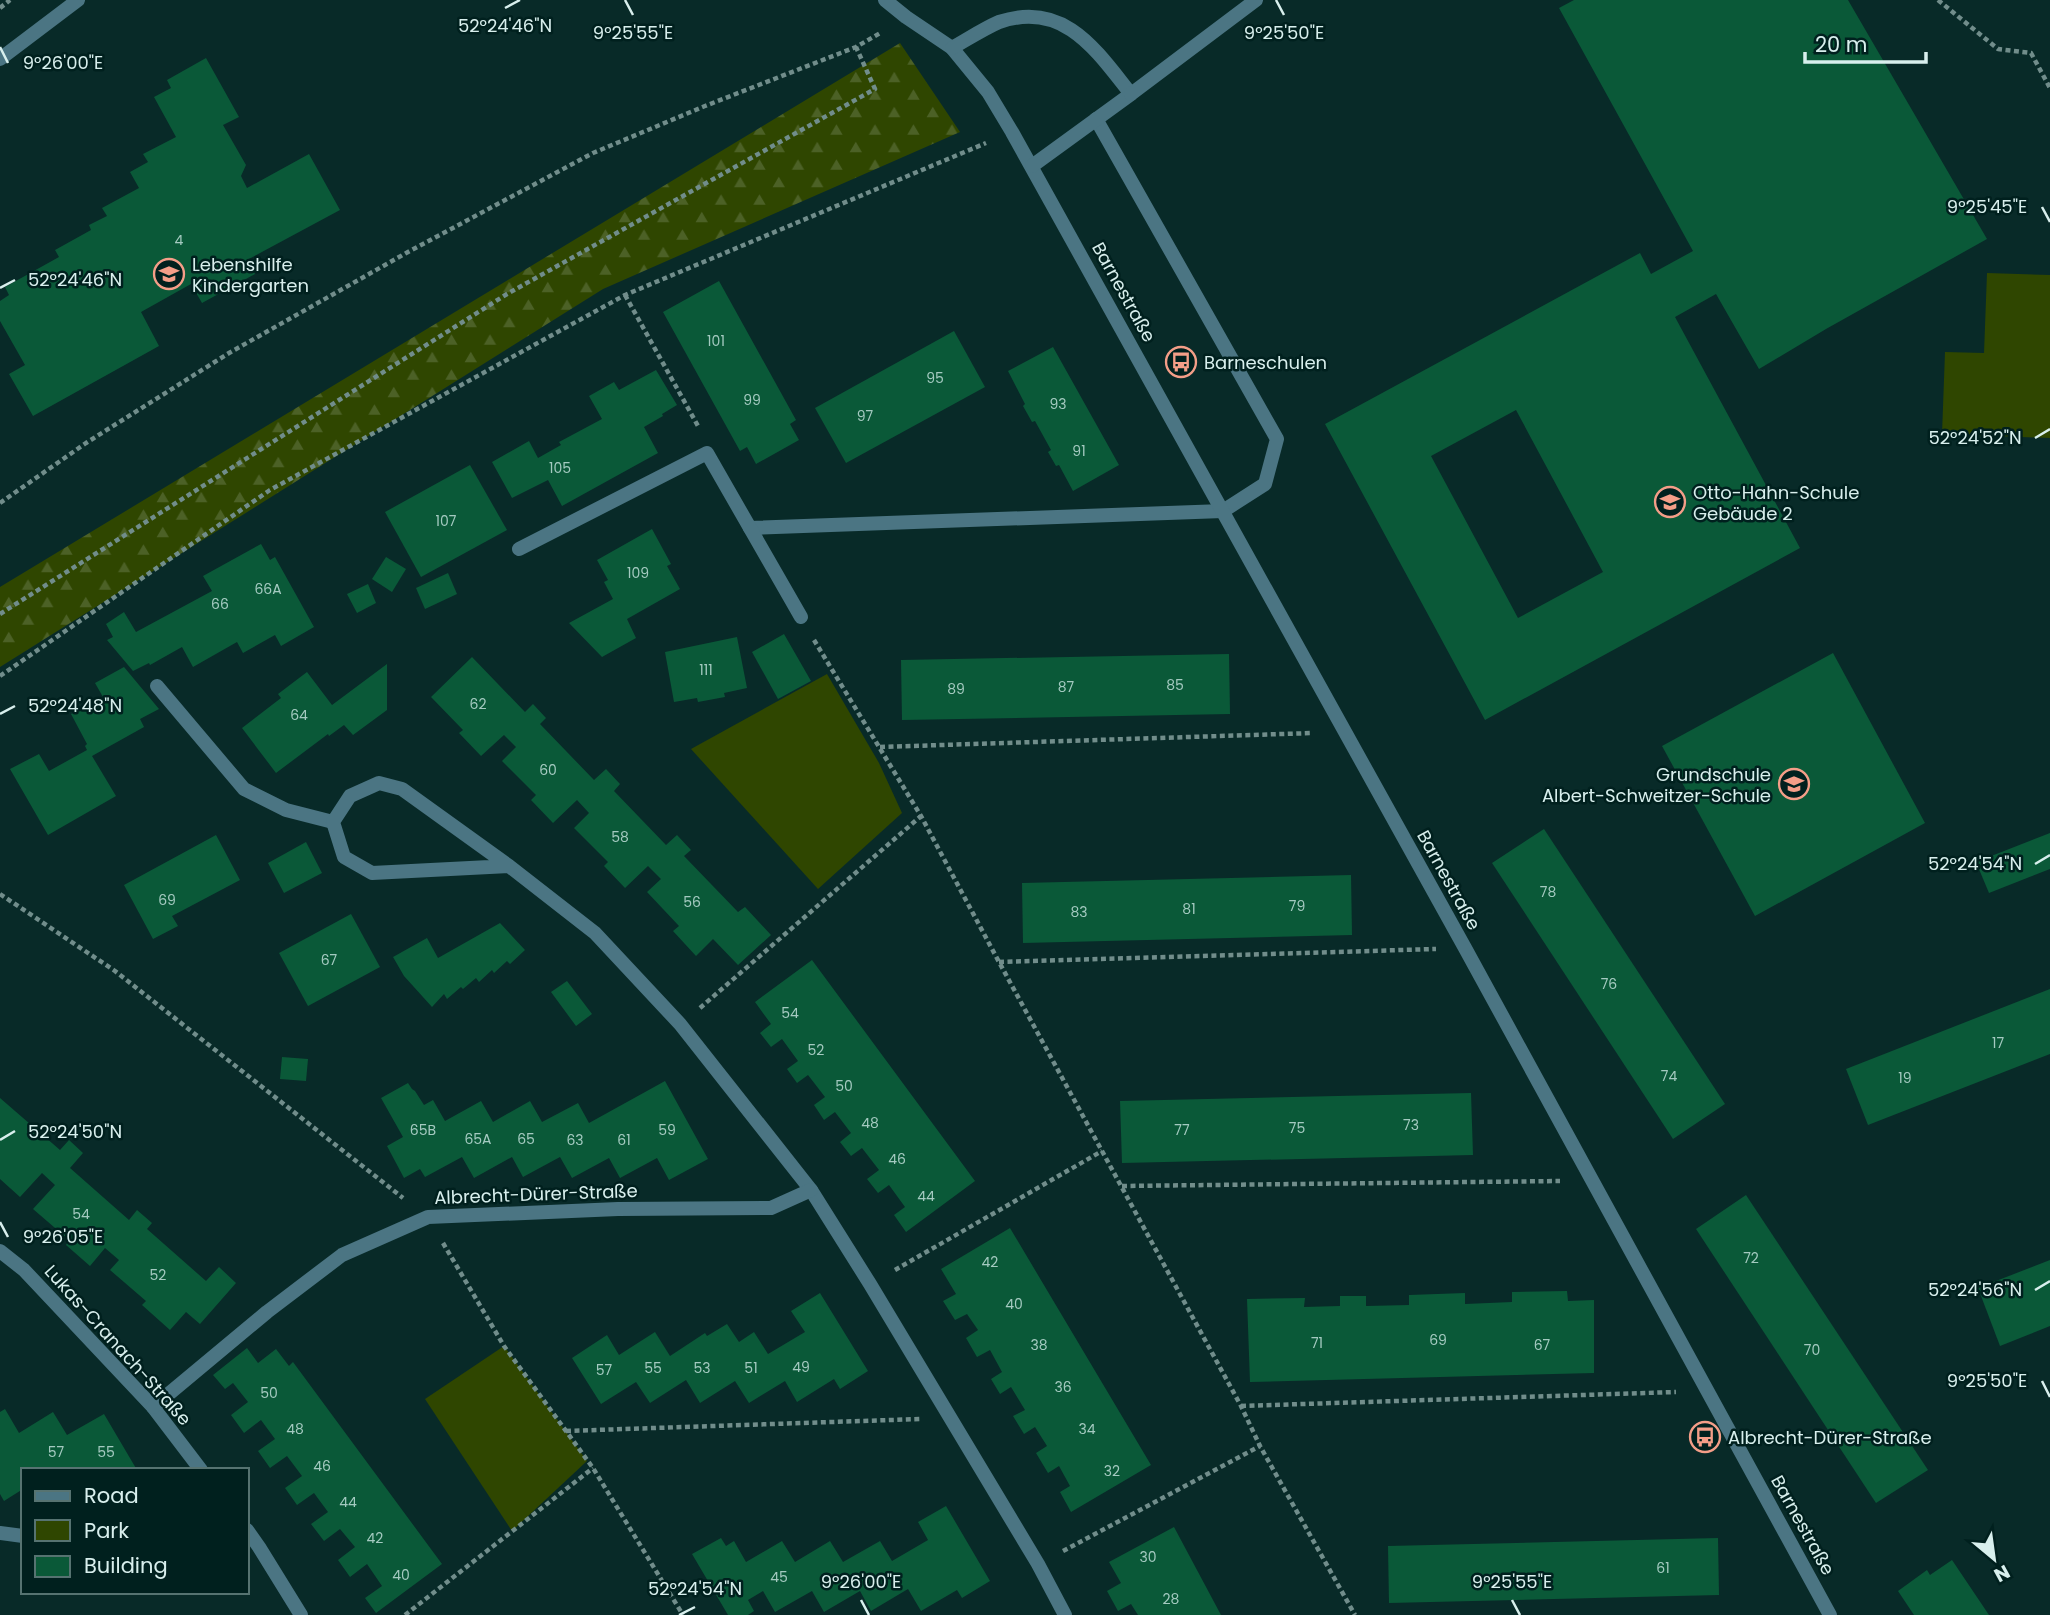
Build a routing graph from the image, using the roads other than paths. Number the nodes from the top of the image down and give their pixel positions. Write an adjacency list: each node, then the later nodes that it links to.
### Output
1 (78, 0): 5 (street)
2 (885, 0): 4 (street, Barnestraße)
3 (1256, 0): 6 (street)
4 (952, 48): 6 (street); 8 (street, Barnestraße)
5 (0, 59)
6 (1131, 94): 7 (street)
7 (1096, 120): 8 (street); 9 (street)
8 (1032, 166): 9 (street, Barnestraße)
9 (1223, 511): 10 (street); 25 (street, Barnestraße)
10 (750, 528): 11 (street); 12 (street)
11 (519, 549)
12 (801, 617)
13 (157, 687): 14 (street)
14 (333, 822): 15 (street); 15 (street)
15 (509, 866): 16 (street)
16 (811, 1191): 18 (street, Albrecht-Dürer-Straße); 24 (street)
17 (0, 1251): 18 (street, Lukas-Cranach-Straße)
18 (153, 1407): 19 (street, Lukas-Cranach-Straße)
19 (199, 1468)
20 (0, 1533): 21 (street)
21 (21, 1536)
22 (253, 1548): 23 (street)
23 (300, 1615)
24 (1065, 1615)
25 (1830, 1615)

